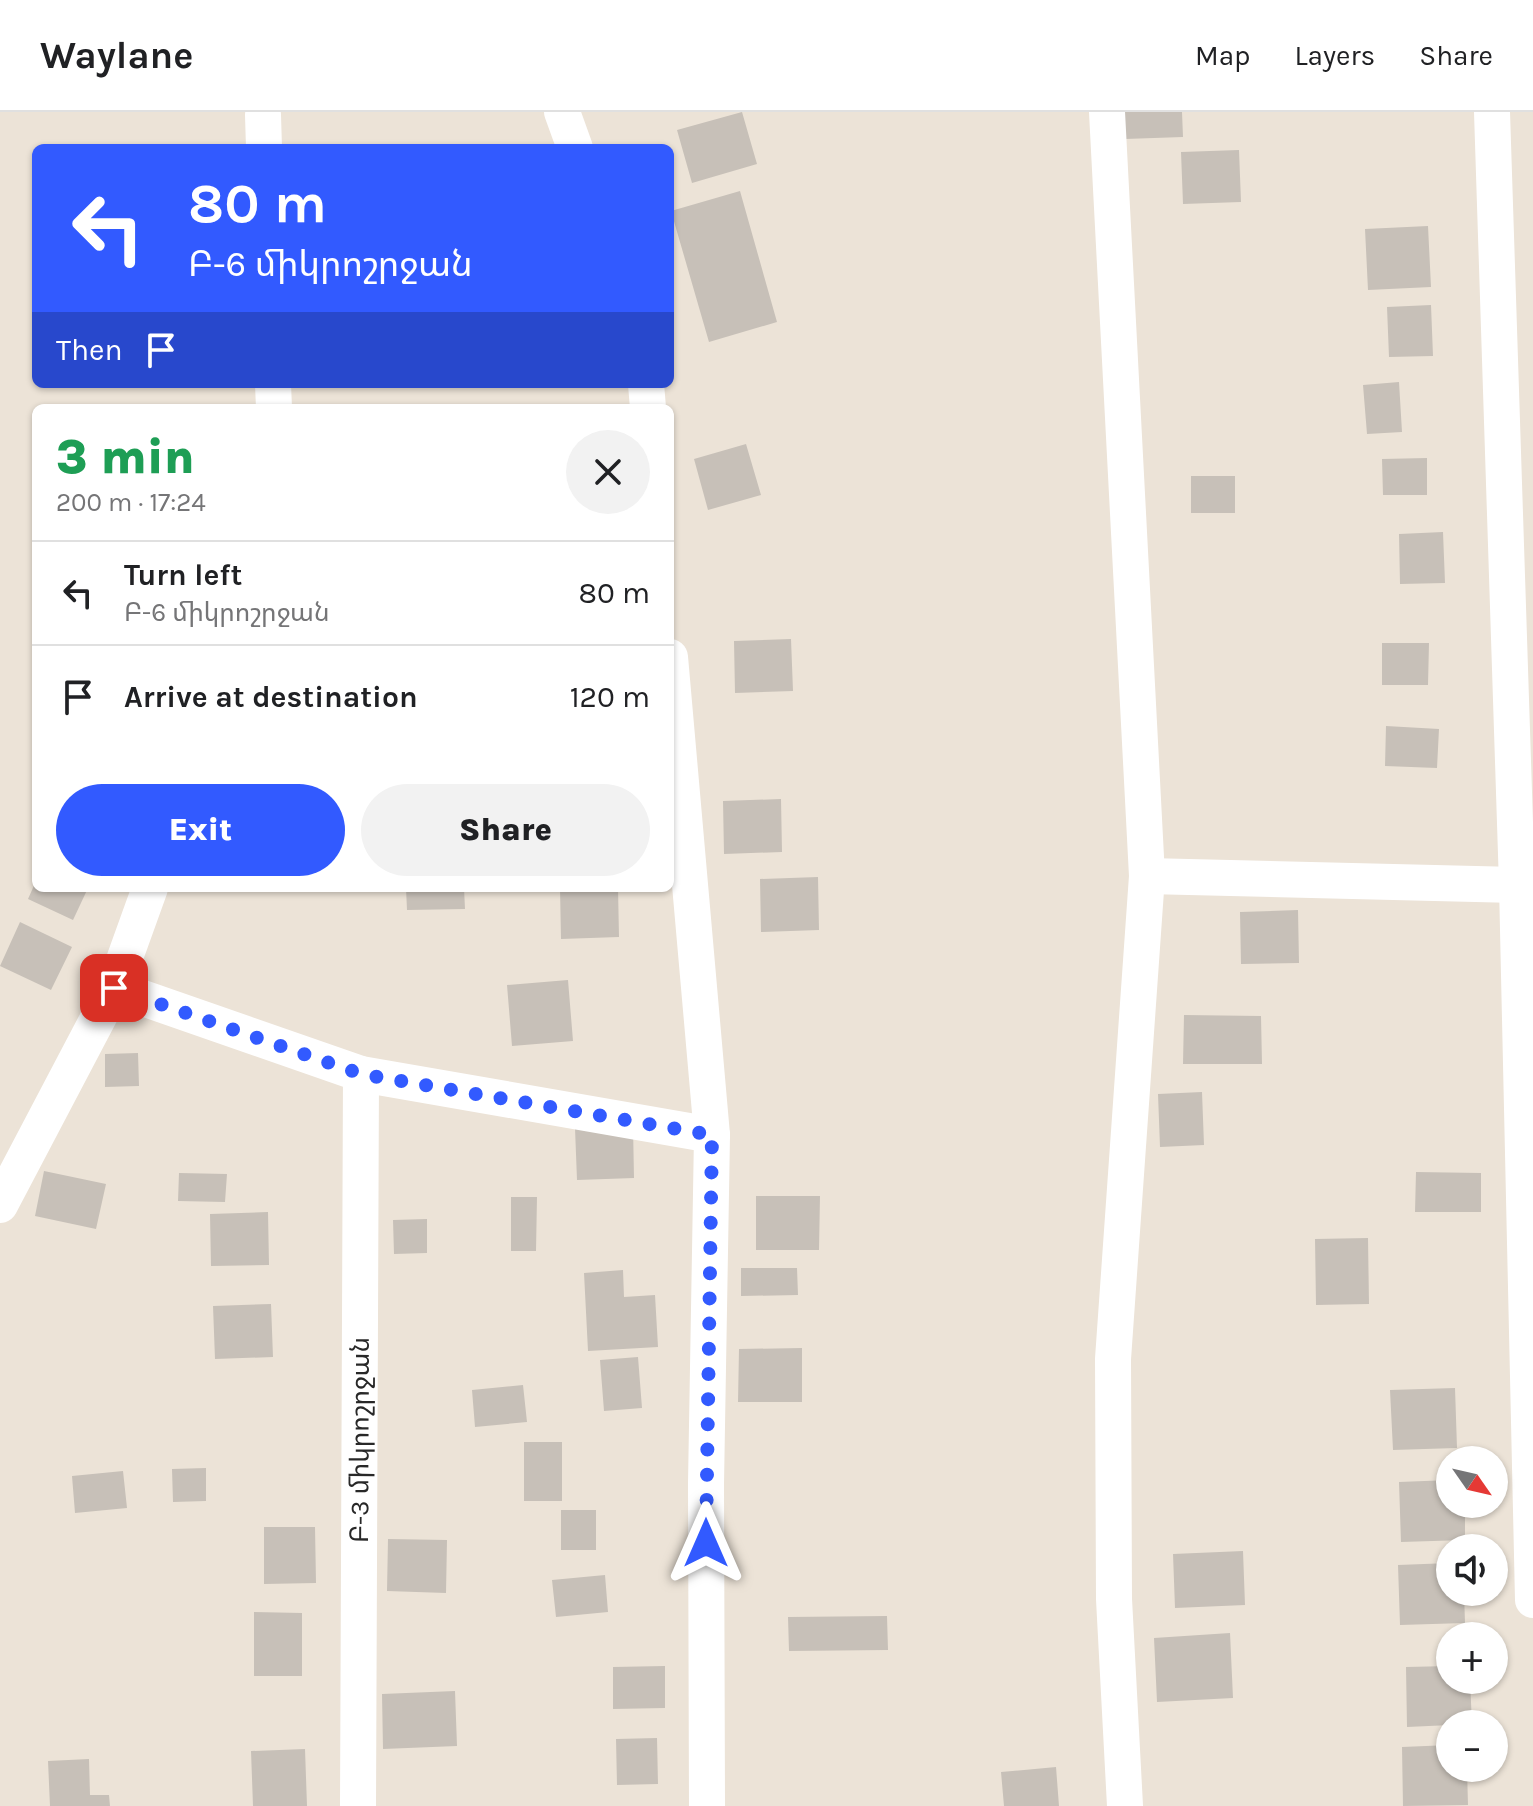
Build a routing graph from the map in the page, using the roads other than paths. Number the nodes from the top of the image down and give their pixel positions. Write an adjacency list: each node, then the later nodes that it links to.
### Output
1 (562, 112): 4 (street)
2 (1107, 112): 6 (street)
3 (1492, 112): 7 (street)
4 (574, 144)
5 (674, 703): 11 (street)
6 (1147, 876): 7 (street); 16 (street)
7 (1517, 885): 13 (street)
8 (149, 892): 9 (street)
9 (114, 988): 10 (street); 12 (street)
10 (361, 1074): 11 (street); 14 (street, Բ-3 միկրոշրջան)
11 (712, 1135): 15 (street)
12 (0, 1205)
13 (1533, 1600)
14 (358, 1806)
15 (707, 1806)
16 (1125, 1806)

